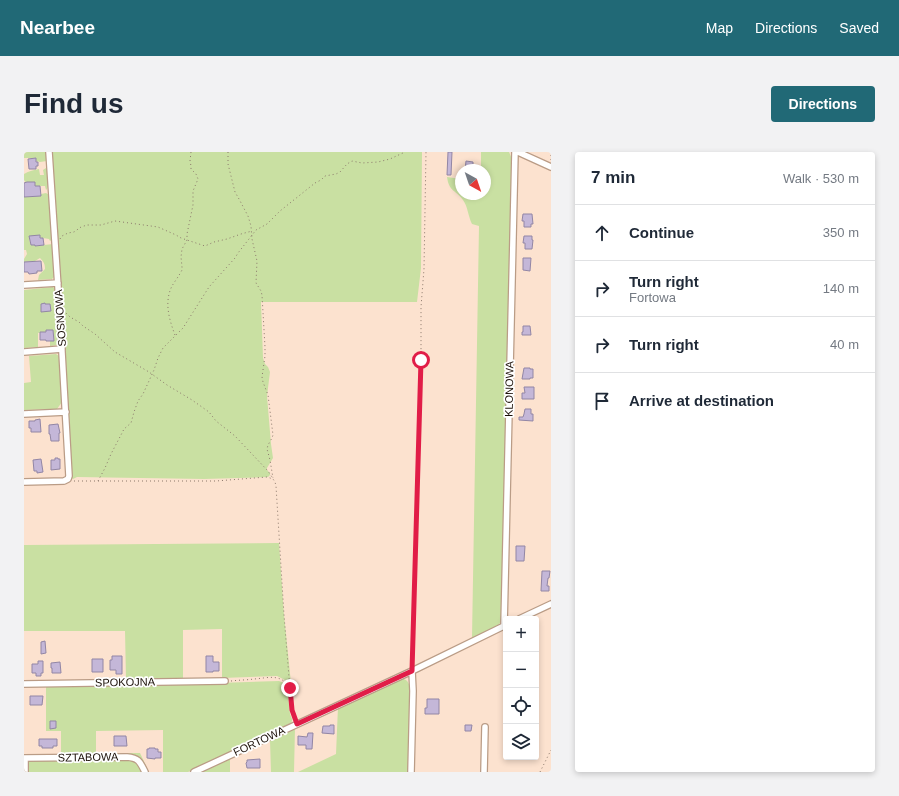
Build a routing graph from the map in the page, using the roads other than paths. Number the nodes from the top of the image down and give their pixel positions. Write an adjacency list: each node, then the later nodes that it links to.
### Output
1 (49, 152): 5 (street, SOSNOWA)
2 (515, 152): 13 (street, KLONOWA)
3 (518, 152): 4 (street)
4 (551, 166)
5 (58, 283): 6 (street); 7 (street, SOSNOWA)
6 (24, 285)
7 (62, 349): 8 (street); 9 (street, SOSNOWA)
8 (24, 352)
9 (66, 412): 10 (street); 11 (street, SOSNOWA)
10 (24, 414)
11 (24, 482)
12 (551, 604): 14 (street)
13 (505, 616)
14 (525, 616)
15 (503, 627): 16 (street, FORTOWA)
16 (412, 671): 23 (street, FORTOWA); 24 (street)
17 (225, 681): 18 (street, SPOKOJNA)
18 (24, 684)
19 (485, 727): 25 (street)
20 (25, 758): 21 (street); 22 (street, SZTABOWA)
21 (25, 772)
22 (144, 772)
23 (194, 772)
24 (412, 772)
25 (484, 772)

